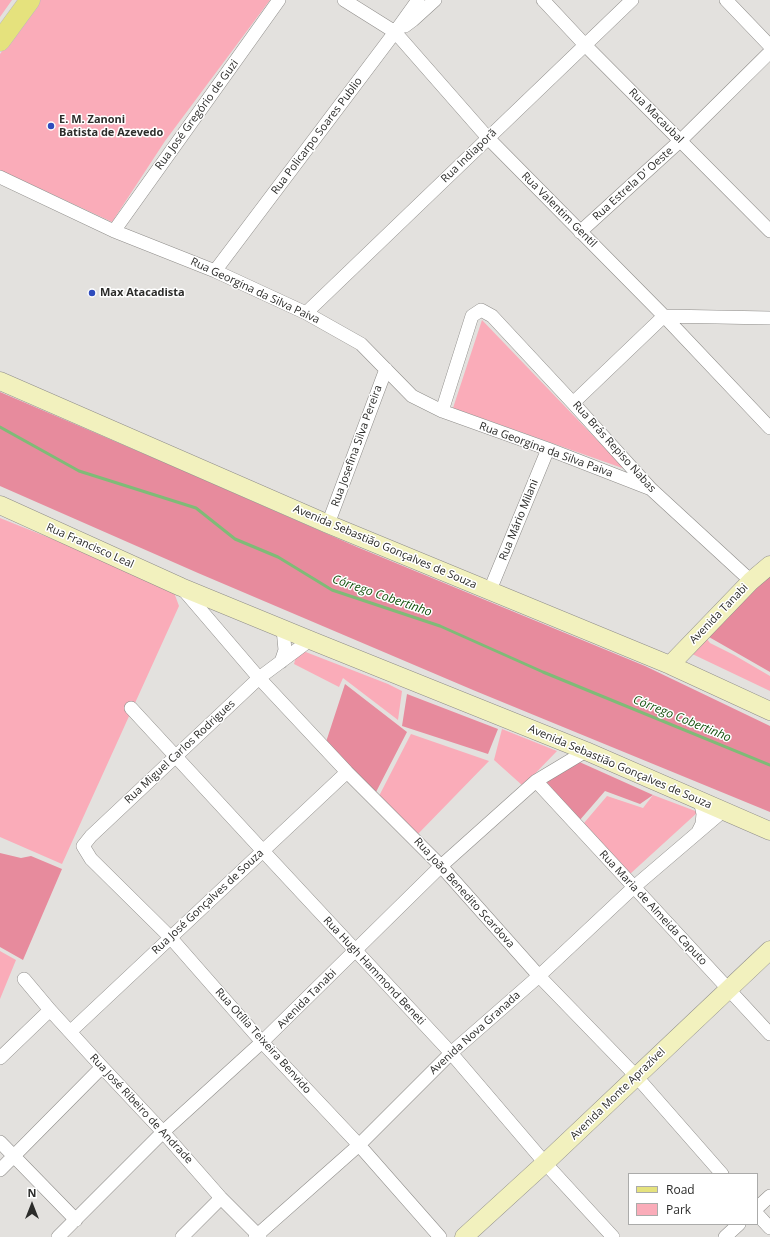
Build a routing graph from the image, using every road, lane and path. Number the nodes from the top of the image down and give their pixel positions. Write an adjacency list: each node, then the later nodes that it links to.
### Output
1 (30, 0): 10 (main road)
2 (279, 0): 17 (street, Rua José Gregório de Guzi)
3 (344, 0): 9 (street, Rua Valentim Gentil)
4 (418, 0): 9 (street, Rua Policarpo Soares Publio)
5 (436, 0): 9 (street)
6 (543, 0): 11 (street, Rua Macaubal)
7 (632, 0): 11 (street, Rua Indiaporã)
8 (726, 0): 12 (street)
9 (395, 32): 14 (street, Rua Valentim Gentil); 20 (street, Rua Policarpo Soares Publio)
10 (0, 41)
11 (585, 45): 14 (street, Rua Indiaporã); 15 (street, Rua Macaubal)
12 (770, 46)
13 (770, 52): 15 (street, Rua Estrela D' Oeste)
14 (488, 138): 19 (street, Rua Valentim Gentil); 21 (street, Rua Indiaporã)
15 (681, 140): 18 (street, Rua Macaubal); 19 (street, Rua Estrela D' Oeste)
16 (0, 177): 17 (street, Rua Georgina da Silva Paiva)
17 (114, 231): 20 (street, Rua Georgina da Silva Paiva)
18 (770, 231)
19 (580, 232): 22 (street, Rua Valentim Gentil)
20 (215, 271): 21 (street, Rua Georgina da Silva Paiva)
21 (306, 313): 24 (street, Rua Georgina da Silva Paiva)
22 (664, 316): 23 (street); 26 (street); 28 (street, Rua Valentim Gentil)
23 (770, 318)
24 (386, 368): 27 (street, Rua Georgina da Silva Paiva); 32 (street, Rua Josefina Silva Pereira)
25 (0, 381): 32 (main road, Avenida Sebastião Gonçalves de Souza)
26 (573, 403): 27 (street, Rua Brás Repiso Nabas); 30 (street, Rua Brás Repiso Nabas)
27 (442, 412): 29 (street, Rua Georgina da Silva Paiva)
28 (770, 428)
29 (548, 449): 30 (street, Rua Georgina da Silva Paiva); 36 (street, Rua Mário Milani)
30 (651, 489): 34 (street, Rua Brás Repiso Nabas)
31 (0, 505): 35 (main road, Rua Francisco Leal)
32 (328, 524): 36 (main road, Avenida Sebastião Gonçalves de Souza)
33 (770, 565): 34 (main road, Avenida Tanabi)
34 (750, 581): 41 (main road, Avenida Tanabi)
35 (181, 587): 37 (main road, Avenida Sebastião Gonçalves de Souza)
36 (490, 590): 41 (main road, Avenida Sebastião Gonçalves de Souza)
37 (207, 607): 38 (main road, Avenida Sebastião Gonçalves de Souza); 42 (street, Rua João Benedito Scardova)
38 (282, 629): 39 (main road, Avenida Sebastião Gonçalves de Souza); 40 (street)
39 (310, 640): 40 (street, Rua Miguel Carlos Rodrigues); 45 (main road, Avenida Sebastião Gonçalves de Souza)
40 (281, 662): 42 (street, Rua Miguel Carlos Rodrigues)
41 (670, 665): 44 (main road, Avenida Sebastião Gonçalves de Souza)
42 (259, 678): 47 (street, Rua Miguel Carlos Rodrigues); 49 (street, Rua João Benedito Scardova)
43 (131, 708): 47 (street, Rua Hugh Hammond Beneti)
44 (770, 711)
45 (558, 740): 46 (main road, Avenida Sebastião Gonçalves de Souza); 48 (street)
46 (586, 751): 48 (street, Avenida Tanabi); 51 (main road, Avenida Sebastião Gonçalves de Souza)
47 (176, 755): 55 (street, Rua Miguel Carlos Rodrigues); 56 (street, Rua Hugh Hammond Beneti)
48 (560, 766): 50 (street, Avenida Tanabi)
49 (347, 772): 56 (street, Rua José Gonçalves de Souza); 57 (street, Rua João Benedito Scardova)
50 (536, 781): 57 (street, Avenida Tanabi); 58 (street, Rua Maria de Almeida Caputo)
51 (700, 800): 52 (main road, Avenida Sebastião Gonçalves de Souza); 54 (street)
52 (723, 810): 53 (main road, Avenida Sebastião Gonçalves de Souza); 54 (street, Avenida Nova Granada)
53 (770, 831)
54 (698, 832): 58 (street, Avenida Nova Granada)
55 (83, 846): 59 (street, Rua Otília Teixeira Benvido)
56 (263, 851): 59 (street, Rua José Gonçalves de Souza); 60 (street, Rua Hugh Hammond Beneti)
57 (441, 866): 60 (street, Avenida Tanabi); 62 (street, Rua João Benedito Scardova)
58 (634, 887): 62 (street, Avenida Nova Granada); 64 (street, Rua Maria de Almeida Caputo)
59 (170, 938): 66 (street, Rua José Gonçalves de Souza); 68 (street, Rua Otília Teixeira Benvido)
60 (356, 950): 68 (street, Avenida Tanabi); 69 (street, Rua Hugh Hammond Beneti)
61 (770, 950): 64 (main road, Avenida Monte Aprazível)
62 (539, 976): 69 (street, Avenida Nova Granada); 72 (street, Rua João Benedito Scardova)
63 (24, 979): 65 (street, Rua José Ribeiro de Andrade)
64 (729, 989): 67 (street, Rua Maria de Almeida Caputo); 72 (main road, Avenida Monte Aprazível)
65 (50, 1010): 66 (street, Rua José Ribeiro de Andrade); 70 (street)
66 (70, 1032): 71 (street, Rua José Ribeiro de Andrade)
67 (770, 1034)
68 (262, 1042): 73 (street, Avenida Tanabi); 75 (street, Rua Otília Teixeira Benvido)
69 (451, 1053): 75 (street, Avenida Nova Granada); 77 (street, Rua Hugh Hammond Beneti)
70 (0, 1058)
71 (102, 1067): 73 (street, Rua José Ribeiro de Andrade); 76 (street)
72 (636, 1076): 77 (main road, Avenida Monte Aprazível); 79 (street, Rua João Benedito Scardova)
73 (163, 1132): 81 (street, Rua José Ribeiro de Andrade); 84 (street, Avenida Tanabi)
74 (0, 1142): 76 (street)
75 (358, 1145): 87 (street, Avenida Nova Granada); 90 (street, Rua Otília Teixeira Benvido)
76 (14, 1156): 78 (street); 84 (street)
77 (545, 1163): 91 (main road, Avenida Monte Aprazível); 92 (street, Rua Hugh Hammond Beneti)
78 (0, 1170)
79 (721, 1173)
80 (770, 1196): 82 (street)
81 (221, 1198): 87 (street, Rua José Ribeiro de Andrade); 89 (street)
82 (758, 1207)
83 (758, 1215): 86 (street)
84 (76, 1220): 88 (street, Avenida Tanabi)
85 (738, 1225): 93 (street)
86 (770, 1228)
87 (258, 1236)
88 (58, 1237)
89 (182, 1237)
90 (440, 1237)
91 (464, 1237)
92 (613, 1237)
93 (725, 1237)

